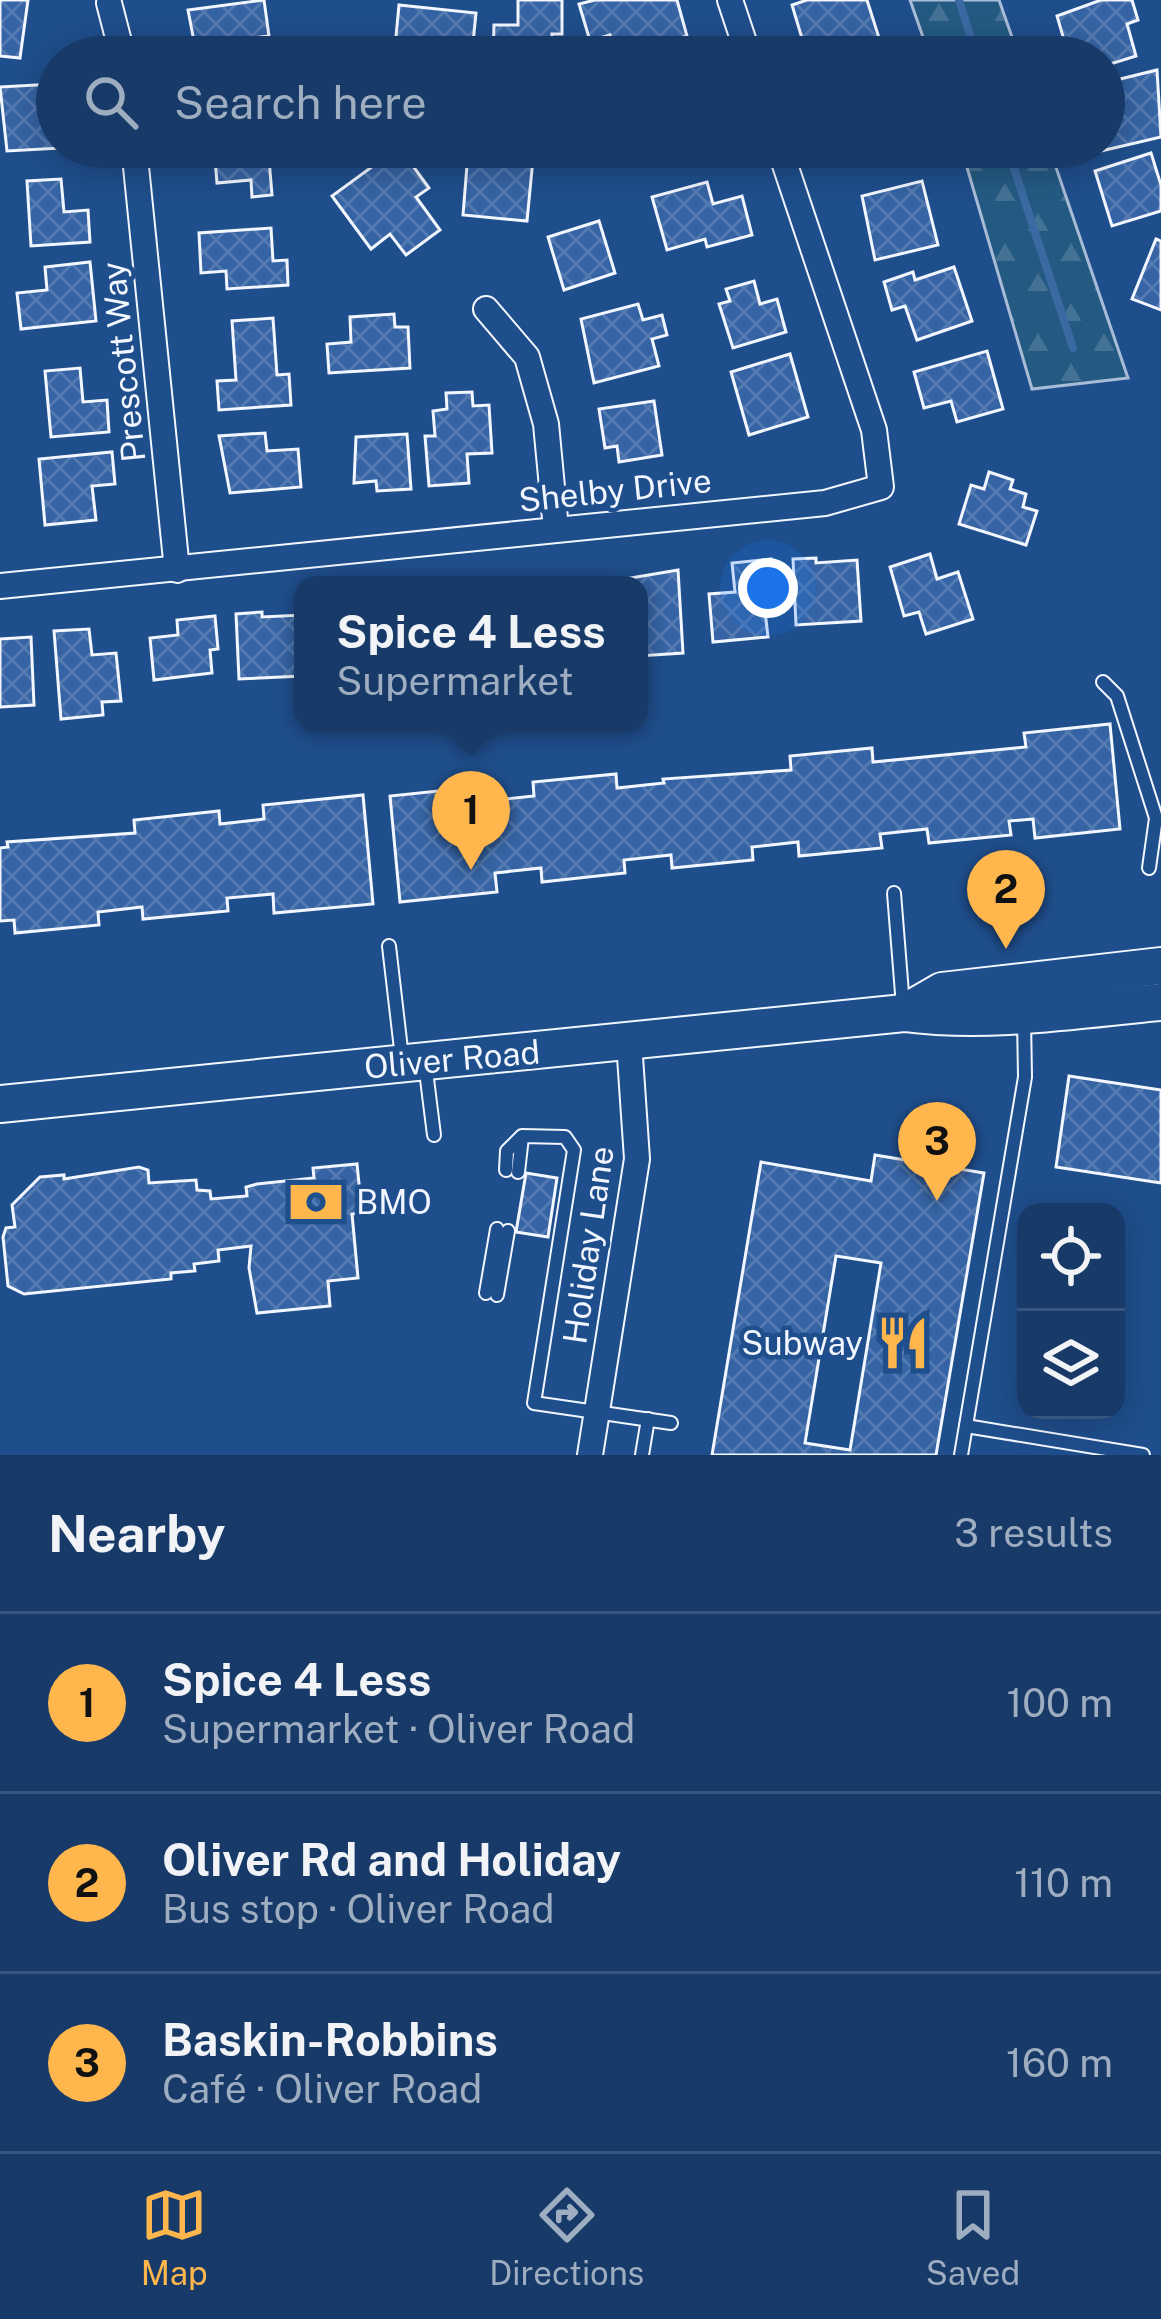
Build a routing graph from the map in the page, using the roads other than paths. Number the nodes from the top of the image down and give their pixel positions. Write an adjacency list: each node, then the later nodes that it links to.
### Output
1 (730, 0): 4 (street)
2 (109, 3): 3 (street)
3 (118, 36)
4 (742, 36)
5 (136, 168): 9 (street, Prescott Way)
6 (786, 168): 8 (street, Shelby Drive)
7 (487, 309): 8 (street)
8 (556, 529): 9 (street, Shelby Drive)
9 (177, 570): 10 (street, Shelby Drive)
10 (0, 586)
11 (1102, 682): 12 (lane)
12 (1149, 868)
13 (894, 892): 17 (lane)
14 (389, 946): 20 (lane)
15 (1161, 966): 17 (street, Oliver Road)
16 (1157, 1006): 18 (street, Oliver Road)
17 (904, 1013): 18 (street, Oliver Road); 19 (street, Oliver Road)
18 (1024, 1015): 29 (lane)
19 (629, 1042): 20 (street, Oliver Road); 26 (street, Holiday Lane)
20 (413, 1062): 21 (street, Oliver Road); 22 (lane)
21 (0, 1104)
22 (434, 1135)
23 (512, 1171): 26 (lane)
24 (502, 1230): 25 (lane)
25 (491, 1294)
26 (597, 1412): 27 (lane); 30 (street, Holiday Lane)
27 (648, 1419): 28 (lane); 31 (lane)
28 (671, 1423)
29 (966, 1426): 32 (lane); 33 (lane)
30 (590, 1455)
31 (642, 1455)
32 (961, 1455)
33 (1143, 1455)

